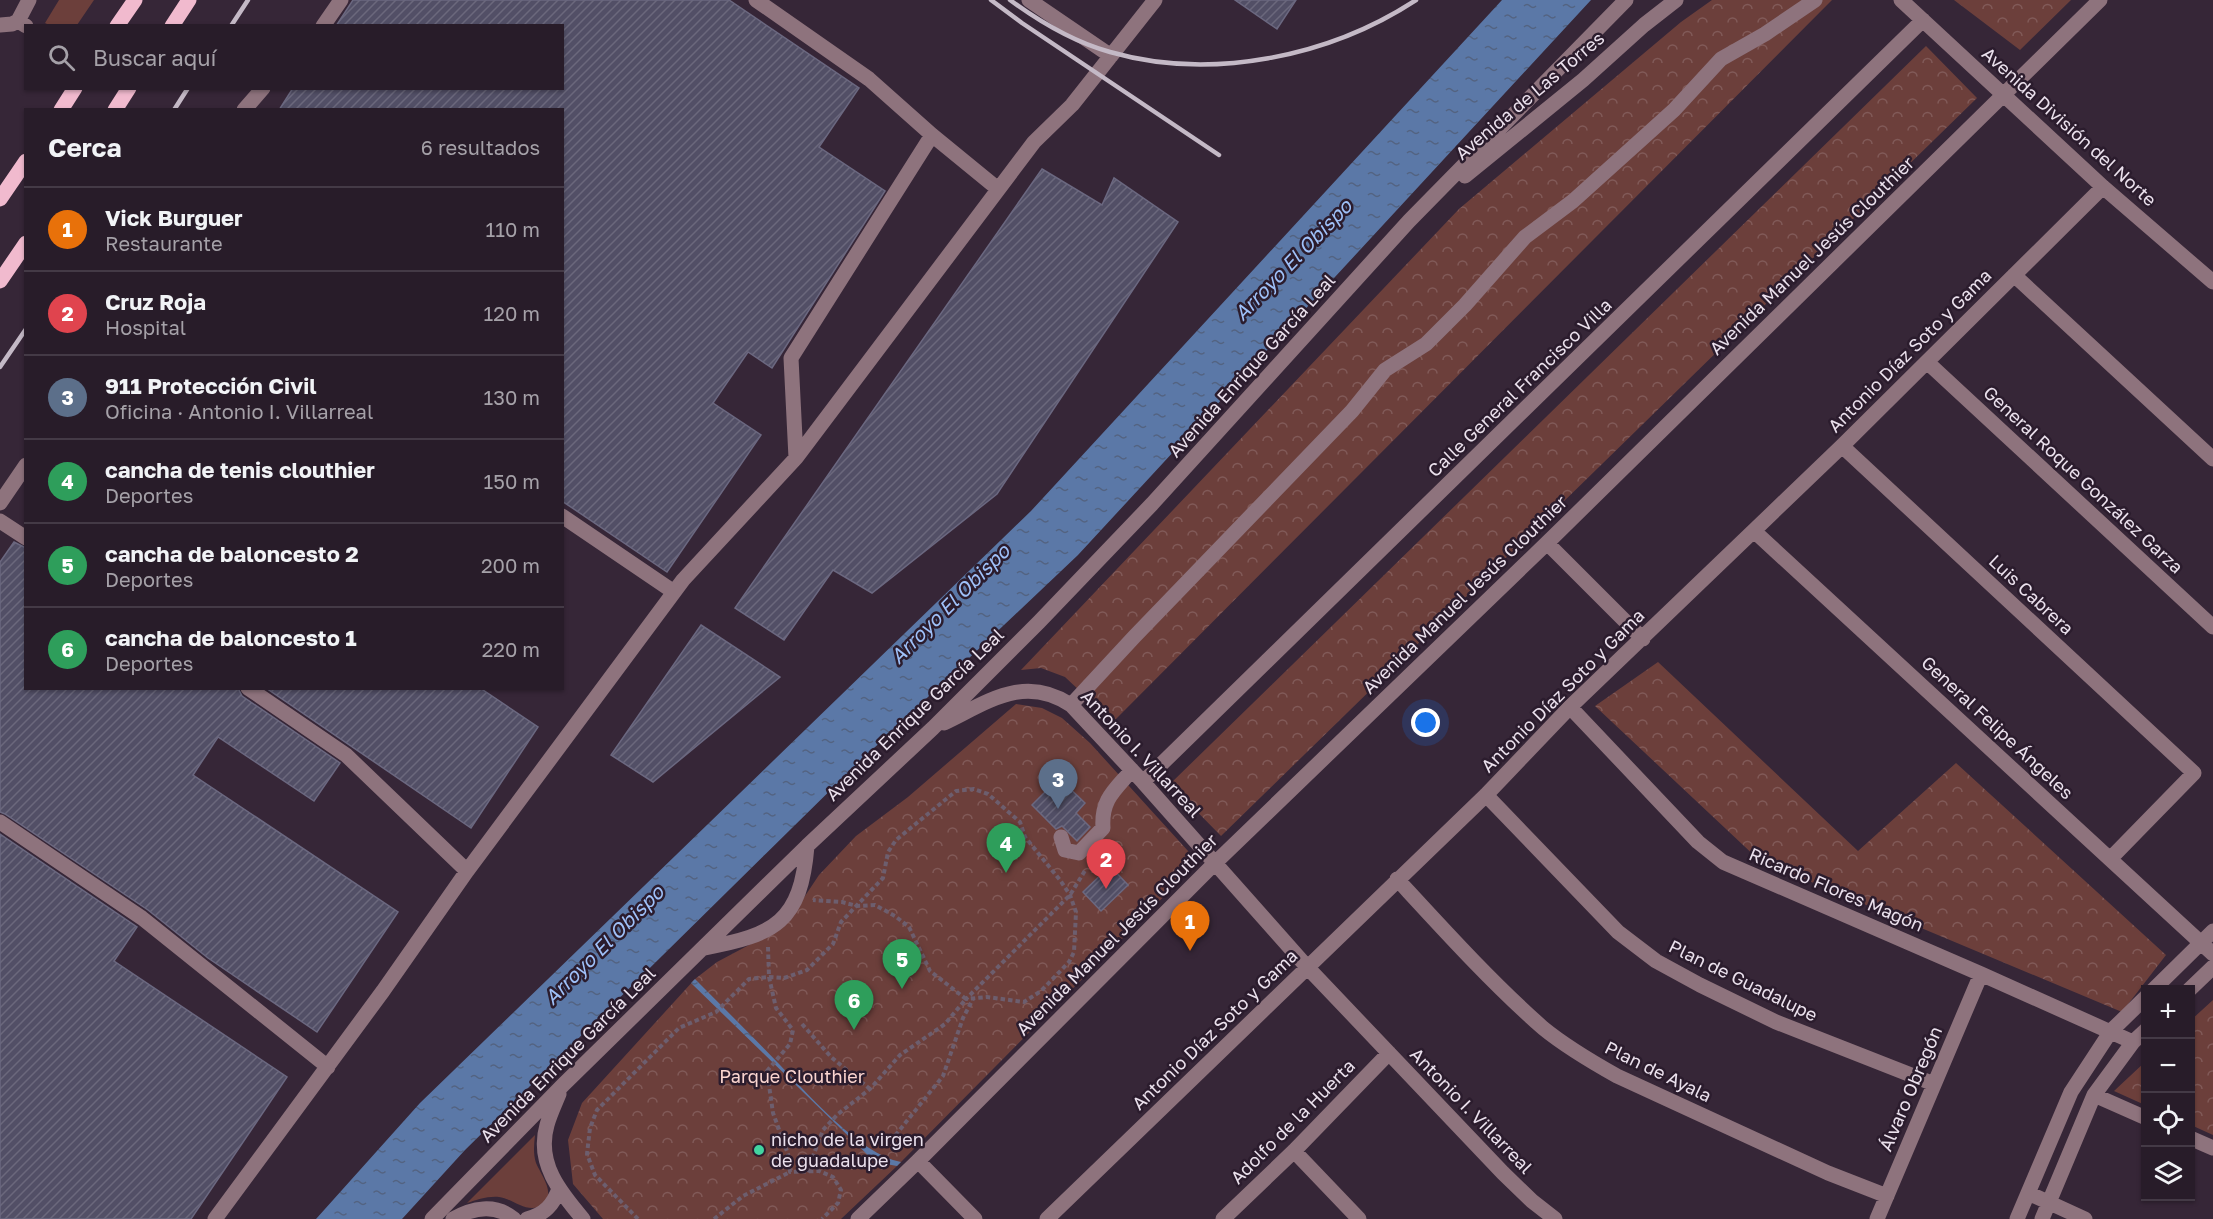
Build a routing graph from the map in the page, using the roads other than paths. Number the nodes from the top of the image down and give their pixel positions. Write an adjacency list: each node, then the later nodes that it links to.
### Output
1 (29, 0): 14 (street)
2 (135, 0): 15 (main road)
3 (189, 0): 16 (main road)
4 (341, 0): 17 (street)
5 (756, 0): 27 (street)
6 (1029, 0): 19 (street)
7 (1155, 0): 19 (street)
8 (1626, 0): 32 (street)
9 (1676, 0): 32 (street, Avenida de Las Torres)
10 (1815, 0): 52 (street)
11 (1901, 0): 13 (street, Avenida División del Norte)
12 (2100, 0): 23 (street, Avenida Manuel Jesús Clouthier)
13 (1923, 20): 23 (street, Avenida División del Norte); 56 (street, Calle General Francisco Villa)
14 (22, 23): 18 (street)
15 (118, 24)
16 (173, 24)
17 (324, 24)
18 (0, 25)
19 (1111, 56): 30 (street)
20 (74, 90): 24 (main road)
21 (128, 90): 25 (main road)
22 (261, 90): 26 (street)
23 (2004, 95): 29 (street, Avenida División del Norte); 47 (street, Avenida Manuel Jesús Clouthier)
24 (62, 108)
25 (116, 108)
26 (246, 108)
27 (932, 135): 30 (street); 39 (street)
28 (24, 164): 31 (main road)
29 (2103, 187): 34 (street, Antonio Díaz Soto y Gama); 35 (street, Avenida División del Norte)
30 (998, 189): 39 (street)
31 (0, 199)
32 (1409, 221): 54 (street, Avenida Enrique García Leal)
33 (24, 246): 36 (main road)
34 (2014, 275): 37 (street, Antonio Díaz Soto y Gama); 40 (street)
35 (2210, 278)
36 (0, 281)
37 (1927, 362): 38 (street, Antonio Díaz Soto y Gama); 49 (street, General Roque González Garza)
38 (1842, 446): 45 (street, Antonio Díaz Soto y Gama); 61 (street, Luis Cabrera)
39 (796, 458): 48 (street)
40 (2213, 459)
41 (24, 468): 42 (street)
42 (0, 502)
43 (564, 517): 48 (street)
44 (0, 521): 46 (street)
45 (1754, 531): 50 (street, Antonio Díaz Soto y Gama); 61 (street, General Felipe Ángeles)
46 (24, 537)
47 (1547, 543): 50 (street); 62 (street, Avenida Manuel Jesús Clouthier)
48 (674, 592): 63 (street)
49 (2213, 627)
50 (1643, 639): 53 (street, Antonio Díaz Soto y Gama)
51 (251, 690): 63 (street)
52 (1071, 705): 54 (street, Antonio I. Villarreal); 55 (street, Antonio I. Villarreal)
53 (1570, 707): 57 (street, Antonio Díaz Soto y Gama); 71 (street, Ricardo Flores Magón)
54 (933, 728): 60 (street, Avenida Enrique García Leal)
55 (1132, 770): 56 (street, Antonio I. Villarreal); 59 (street)
56 (1143, 782): 62 (street, Antonio I. Villarreal)
57 (1486, 795): 64 (street, Antonio Díaz Soto y Gama); 80 (street, Plan de Guadalupe)
58 (0, 822): 79 (street)
59 (1061, 837)
60 (807, 846): 67 (street, Avenida Enrique García Leal); 67 (street)
61 (2110, 859): 66 (street, General Felipe Ángeles)
62 (1214, 864): 70 (street, Antonio I. Villarreal); 87 (street, Avenida Manuel Jesús Clouthier)
63 (467, 871): 79 (street)
64 (1397, 879): 70 (street, Antonio Díaz Soto y Gama); 90 (street, Plan de Ayala)
65 (2213, 931): 66 (street)
66 (2202, 943): 68 (street, General Felipe Ángeles); 72 (street)
67 (704, 948): 81 (street, Avenida Enrique García Leal)
68 (2213, 954)
69 (2213, 967): 73 (street)
70 (1308, 968): 78 (street, Antonio I. Villarreal); 101 (street, Antonio Díaz Soto y Gama)
71 (1981, 974): 75 (street, Ricardo Flores Magón); 80 (street, Álvaro Obregón)
72 (2158, 985)
73 (2194, 985)
74 (2141, 1001): 75 (street)
75 (2111, 1031): 77 (street, Ricardo Flores Magón); 89 (street)
76 (2141, 1034): 77 (street)
77 (2133, 1042): 82 (street)
78 (1389, 1053): 86 (street, Adolfo de la Huerta); 91 (street, Antonio I. Villarreal)
79 (328, 1066): 93 (street)
80 (1934, 1084): 90 (street, Álvaro Obregón)
81 (562, 1085): 88 (street); 94 (street, Avenida Enrique García Leal)
82 (2094, 1095): 83 (street); 92 (street)
83 (2141, 1116)
84 (2195, 1140): 85 (street)
85 (2213, 1148)
86 (1294, 1151): 102 (street, Adolfo de la Huerta); 103 (street)
87 (918, 1161): 99 (street, Avenida Manuel Jesús Clouthier); 100 (street)
88 (559, 1189): 97 (street); 98 (street)
89 (2028, 1193): 92 (street); 107 (street)
90 (1887, 1196): 106 (street, Álvaro Obregón)
91 (1532, 1201): 104 (street, Antonio I. Villarreal); 105 (street, Antonio I. Villarreal)
92 (2049, 1203): 108 (street); 109 (street)
93 (215, 1219)
94 (432, 1219)
95 (453, 1219): 96 (street)
96 (514, 1219)
97 (528, 1219)
98 (582, 1219)
99 (858, 1219)
100 (975, 1219)
101 (1047, 1219)
102 (1223, 1219)
103 (1359, 1219)
104 (1538, 1219)
105 (1555, 1219)
106 (1877, 1219)
107 (2017, 1219)
108 (2042, 1219)
109 (2085, 1219)

